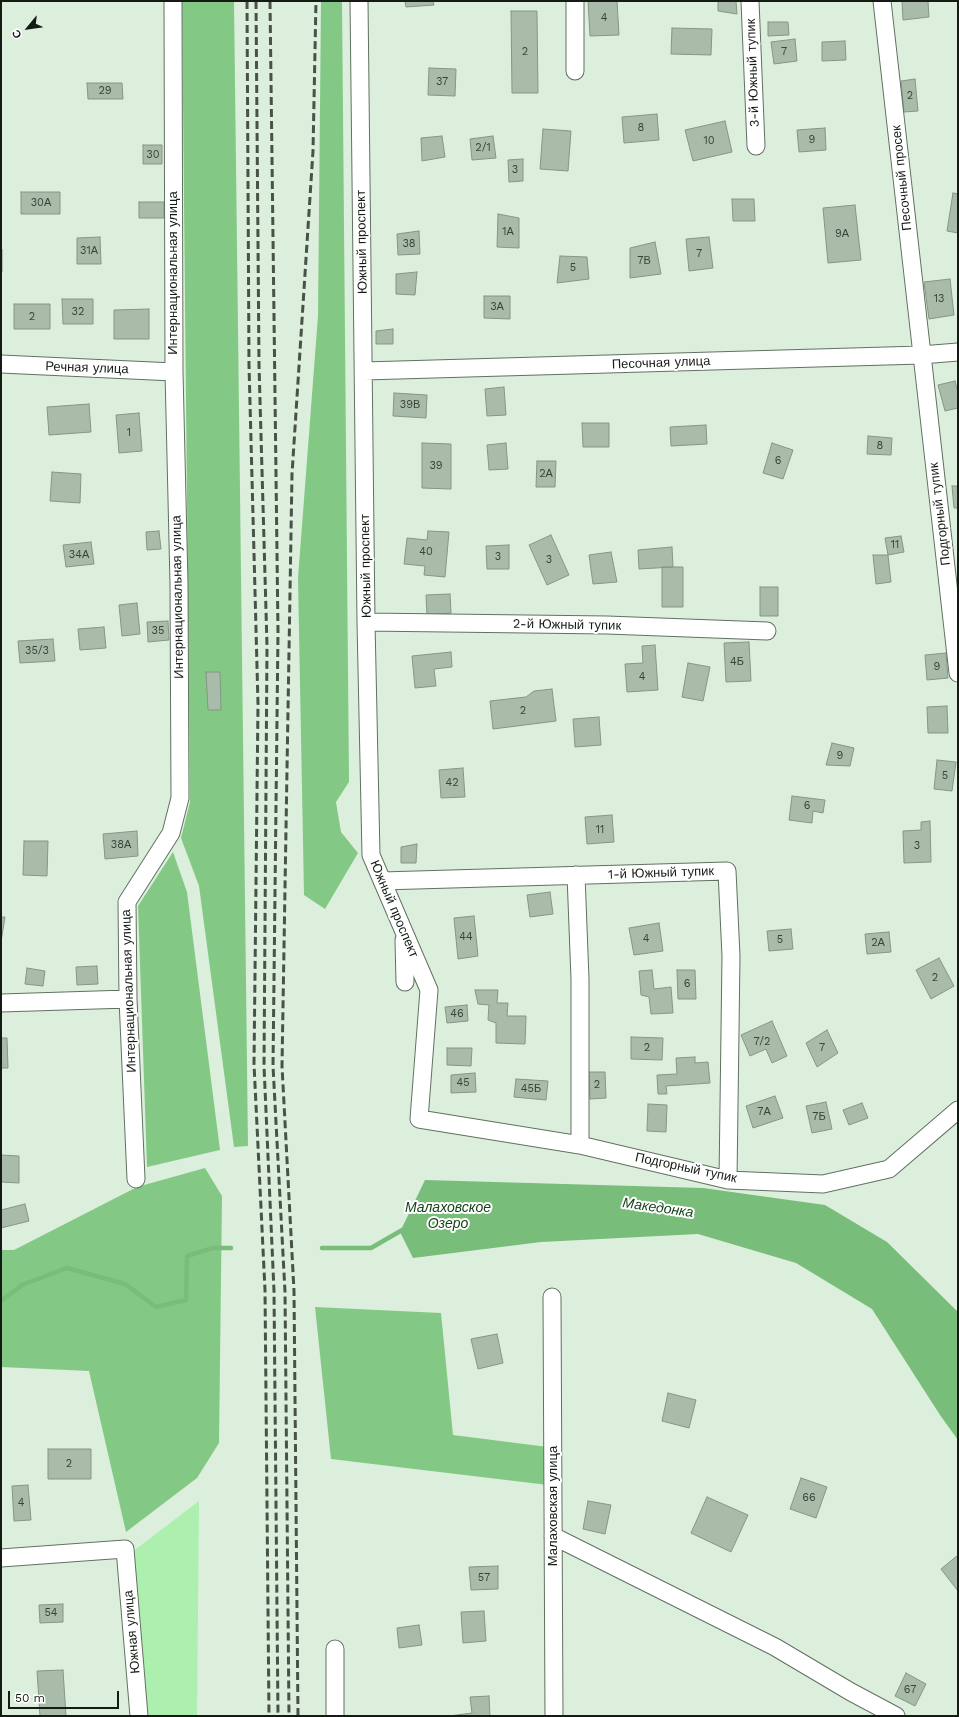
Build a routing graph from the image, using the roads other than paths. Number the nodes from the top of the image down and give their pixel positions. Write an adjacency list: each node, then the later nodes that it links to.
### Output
1 (173, 1): 12 (street, Интернациональная улица)
2 (360, 1): 11 (street, Южный проспект)
3 (575, 1): 6 (street)
4 (750, 1): 7 (street, 3-й Южный тупик)
5 (882, 1): 9 (street, Песочный просек)
6 (575, 71)
7 (756, 146)
8 (958, 352): 9 (street, Песочная улица)
9 (921, 355): 11 (street, Песочная улица); 15 (street, Подгорный тупик)
10 (1, 364): 12 (street, Речная улица)
11 (364, 371): 13 (street, Южный проспект)
12 (174, 372): 20 (street, Интернациональная улица)
13 (366, 622): 14 (street, 2-й Южный тупик); 17 (street, Южный проспект)
14 (767, 632)
15 (958, 672)
16 (576, 875): 17 (street, 1-й Южный тупик); 24 (street); 26 (street, 1-й Южный тупик)
17 (382, 881): 18 (street, Южный проспект)
18 (404, 931): 19 (street); 23 (street, Южный проспект)
19 (405, 982)
20 (128, 999): 21 (street); 25 (street, Интернациональная улица)
21 (1, 1003)
22 (958, 1110): 26 (street, Подгорный тупик)
23 (419, 1119): 24 (street, Подгорный тупик)
24 (580, 1145): 26 (street, Подгорный тупик)
25 (136, 1179)
26 (728, 1180)
27 (552, 1297): 28 (street, Малаховская улица)
28 (553, 1536): 33 (street, Малаховская улица); 34 (street)
29 (1, 1558): 31 (street, Южная улица)
30 (334, 1649): 32 (street)
31 (139, 1716)
32 (335, 1716)
33 (554, 1716)
34 (896, 1716)

